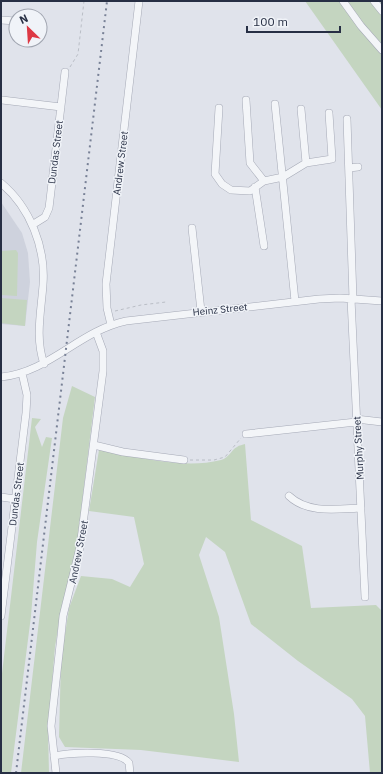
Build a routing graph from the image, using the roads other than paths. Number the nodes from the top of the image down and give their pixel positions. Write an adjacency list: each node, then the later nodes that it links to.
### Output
1 (139, 1): 29 (street, Andrew Street)
2 (343, 1): 5 (street)
3 (374, 1): 4 (street)
4 (382, 11)
5 (382, 50)
6 (65, 72): 10 (street, Dundas Street)
7 (2, 100): 10 (street)
8 (246, 100): 19 (street)
9 (275, 104): 18 (street)
10 (61, 107): 22 (street, Dundas Street)
11 (219, 108): 21 (street)
12 (302, 109): 15 (street)
13 (329, 113): 15 (street)
14 (347, 119): 17 (street, Murphy Street)
15 (306, 163): 18 (street)
16 (358, 167): 17 (street)
17 (349, 168): 25 (street, Murphy Street)
18 (283, 177): 19 (street); 26 (street)
19 (264, 181): 21 (street)
20 (1, 183): 22 (street)
21 (255, 187): 24 (street)
22 (32, 225): 31 (street)
23 (192, 228): 28 (street)
24 (264, 246)
25 (352, 299): 26 (street, Heinz Street); 27 (street, Heinz Street); 34 (street, Murphy Street)
26 (295, 301): 28 (street, Heinz Street)
27 (382, 301)
28 (201, 311): 29 (street, Heinz Street)
29 (111, 324): 30 (street, Heinz Street)
30 (96, 332): 31 (street, Heinz Street); 37 (street, Andrew Street)
31 (44, 364): 32 (street, Heinz Street)
32 (22, 373): 33 (street, Heinz Street); 41 (street, Dundas Street)
33 (1, 377)
34 (356, 420): 35 (street); 36 (street); 42 (street, Murphy Street)
35 (382, 422)
36 (246, 434)
37 (94, 445): 38 (street); 46 (street, Andrew Street)
38 (184, 460)
39 (289, 496): 42 (street)
40 (1, 497): 41 (street)
41 (15, 499): 44 (street, Dundas Street)
42 (361, 508): 43 (street, Murphy Street)
43 (365, 597)
44 (2, 598): 45 (street, Dundas Street)
45 (1, 616)
46 (54, 756): 47 (street, Andrew Street); 48 (street)
47 (56, 773)
48 (130, 773)

